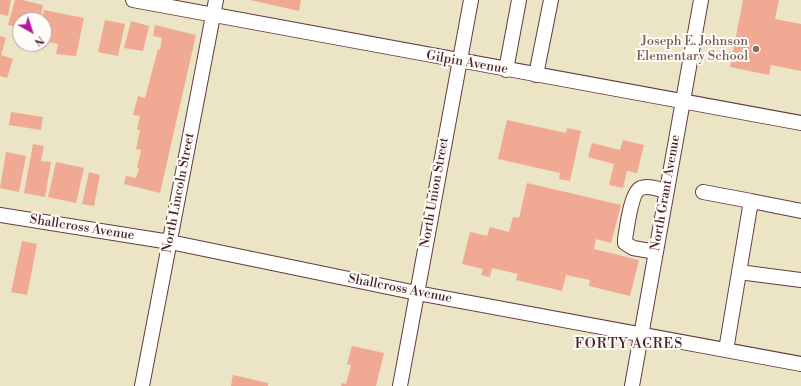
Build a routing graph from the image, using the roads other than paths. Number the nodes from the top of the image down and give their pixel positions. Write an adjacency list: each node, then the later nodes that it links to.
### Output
1 (133, 0): 7 (street, Gilpin Avenue)
2 (216, 0): 7 (street, North Lincoln Street)
3 (471, 0): 8 (street, North Union Street)
4 (519, 0): 9 (street)
5 (551, 0): 10 (street)
6 (701, 0): 11 (street, North Grant Avenue)
7 (213, 15): 8 (street, Gilpin Avenue); 18 (street, North Lincoln Street)
8 (459, 62): 9 (street, Gilpin Avenue); 22 (street, North Union Street)
9 (506, 70): 10 (street, Gilpin Avenue)
10 (536, 75): 11 (street, Gilpin Avenue)
11 (682, 102): 12 (street, Gilpin Avenue); 13 (street, North Grant Avenue)
12 (801, 123)
13 (666, 191): 19 (street, North Grant Avenue); 19 (street)
14 (703, 192): 15 (street)
15 (752, 201): 16 (street); 20 (street)
16 (801, 211)
17 (0, 215): 18 (street, Shallcross Avenue)
18 (170, 242): 22 (street, Shallcross Avenue); 26 (street, North Lincoln Street)
19 (656, 252): 23 (street, North Grant Avenue)
20 (739, 272): 21 (street); 24 (street)
21 (801, 280)
22 (417, 293): 23 (street, Shallcross Avenue); 27 (street, North Union Street)
23 (641, 336): 24 (street, Shallcross Avenue); 28 (street, North Grant Avenue)
24 (726, 350): 25 (street, Shallcross Avenue)
25 (801, 364)
26 (142, 386)
27 (400, 386)
28 (632, 386)

